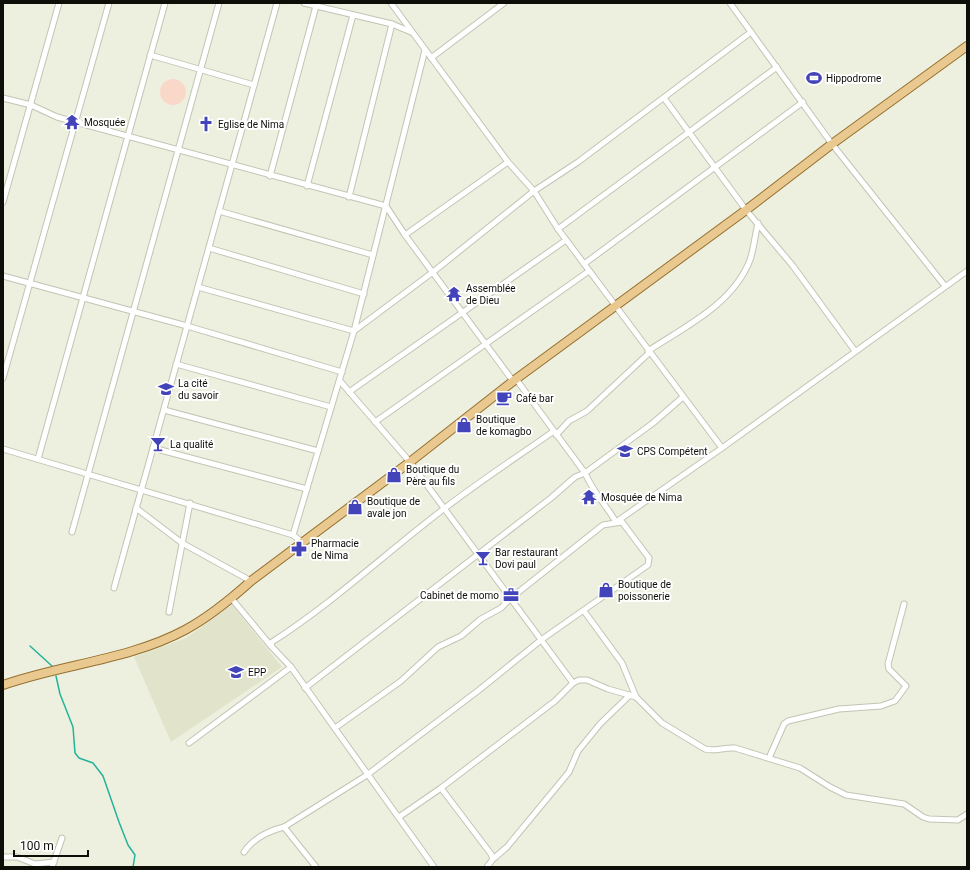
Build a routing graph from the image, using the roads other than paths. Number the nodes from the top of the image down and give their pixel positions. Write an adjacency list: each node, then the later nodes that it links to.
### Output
1 (59, 3): 25 (street)
2 (109, 3): 26 (street)
3 (165, 3): 17 (street)
4 (219, 3): 20 (street)
5 (277, 3): 21 (street)
6 (304, 3): 10 (street)
7 (391, 3): 13 (street)
8 (504, 3): 18 (street)
9 (730, 3): 14 (street)
10 (316, 6): 11 (street); 34 (street)
11 (353, 15): 12 (street); 35 (street)
12 (392, 24): 13 (street); 37 (street)
13 (412, 32): 16 (street)
14 (751, 32): 19 (street); 23 (street)
15 (967, 46): 29 (main road)
16 (425, 50): 18 (street); 39 (street)
17 (150, 55): 20 (street); 28 (street)
18 (432, 58): 31 (street)
19 (777, 67): 24 (street); 27 (street)
20 (200, 69): 21 (street); 30 (street)
21 (254, 85): 32 (street)
22 (3, 98): 25 (street)
23 (664, 98): 27 (street); 36 (street)
24 (803, 102): 29 (street); 33 (street)
25 (30, 105): 26 (street); 38 (street)
26 (76, 122): 28 (street); 53 (street)
27 (689, 132): 33 (street); 43 (street)
28 (127, 136): 30 (street); 57 (street)
29 (832, 144): 40 (main road); 54 (street)
30 (178, 150): 32 (street); 59 (street)
31 (508, 162): 36 (street); 44 (street)
32 (232, 165): 34 (street); 41 (street)
33 (715, 167): 40 (street); 48 (street)
34 (270, 176): 35 (street)
35 (306, 186): 37 (street)
36 (534, 191): 43 (street); 51 (street)
37 (349, 197): 39 (street)
38 (3, 202)
39 (386, 206): 44 (street); 47 (street)
40 (746, 210): 42 (street); 58 (main road)
41 (219, 211): 46 (street); 47 (street)
42 (758, 223): 64 (street); 65 (street)
43 (558, 229): 45 (street)
44 (405, 235): 51 (street)
45 (566, 240): 48 (street); 60 (street)
46 (209, 248): 55 (street); 56 (street)
47 (373, 255): 56 (street)
48 (584, 264): 49 (street)
49 (589, 271): 58 (street); 63 (street)
50 (967, 271): 54 (street)
51 (433, 272): 60 (street); 62 (street)
52 (3, 276): 53 (street)
53 (30, 284): 57 (street); 68 (street)
54 (945, 286): 65 (street)
55 (198, 287): 61 (street); 62 (street)
56 (364, 294): 62 (street)
57 (82, 298): 59 (street); 81 (street)
58 (614, 306): 64 (street); 69 (main road)
59 (133, 312): 61 (street); 84 (street)
60 (462, 312): 63 (street); 71 (street)
61 (187, 326): 66 (street); 67 (street)
62 (354, 331): 67 (street)
63 (485, 344): 69 (street); 75 (street)
64 (649, 351): 72 (street); 76 (street)
65 (855, 351): 78 (street)
66 (176, 364): 73 (street); 74 (street)
67 (342, 372): 70 (street)
68 (3, 378)
69 (514, 380): 76 (street); 82 (main road)
70 (340, 381): 71 (street); 73 (street)
71 (349, 392): 75 (street)
72 (683, 396): 78 (street); 85 (street)
73 (331, 408): 80 (street)
74 (164, 410): 77 (street); 80 (street)
75 (375, 422): 82 (street)
76 (555, 433): 83 (street); 91 (street)
77 (153, 448): 87 (street); 88 (street)
78 (722, 448): 92 (street)
79 (3, 449): 81 (street)
80 (318, 451): 88 (street)
81 (38, 459): 84 (street)
82 (410, 462): 91 (street); 96 (main road)
83 (579, 466): 85 (street); 86 (street)
84 (87, 473): 87 (street); 93 (street)
85 (585, 473): 86 (street); 92 (street)
86 (575, 477): 97 (street)
87 (141, 489): 89 (street); 90 (street)
88 (307, 489): 94 (street)
89 (190, 503): 94 (street); 95 (street)
90 (136, 508): 95 (street); 99 (street)
91 (444, 508): 97 (street); 106 (street)
92 (616, 522): 101 (street); 103 (street)
93 (72, 532)
94 (293, 535): 96 (street)
95 (182, 543): 98 (street); 104 (street)
96 (303, 543): 98 (main road)
97 (477, 554): 101 (street); 110 (street)
98 (251, 581): 100 (main road)
99 (114, 588)
100 (232, 598): 106 (street); 109 (main road)
101 (511, 598): 105 (street); 113 (street)
102 (904, 604): 115 (street)
103 (584, 611): 105 (street); 112 (street)
104 (168, 612)
105 (541, 640): 108 (street); 116 (street)
106 (271, 646): 107 (street)
107 (291, 667): 110 (street); 114 (street)
108 (573, 683): 111 (street); 117 (street)
109 (3, 685)
110 (305, 688): 113 (street)
111 (630, 695): 112 (street); 124 (street)
112 (636, 698): 115 (street)
113 (335, 728): 116 (street)
114 (189, 743)
115 (769, 758): 118 (street)
116 (367, 775): 119 (street); 120 (street)
117 (441, 788): 119 (street); 124 (street)
118 (967, 814)
119 (399, 817): 127 (street)
120 (284, 827): 122 (street); 126 (street)
121 (62, 838): 125 (street)
122 (244, 852)
123 (3, 857): 125 (street)
124 (493, 859): 128 (street)
125 (53, 864)
126 (316, 867)
127 (434, 867)
128 (488, 867)

